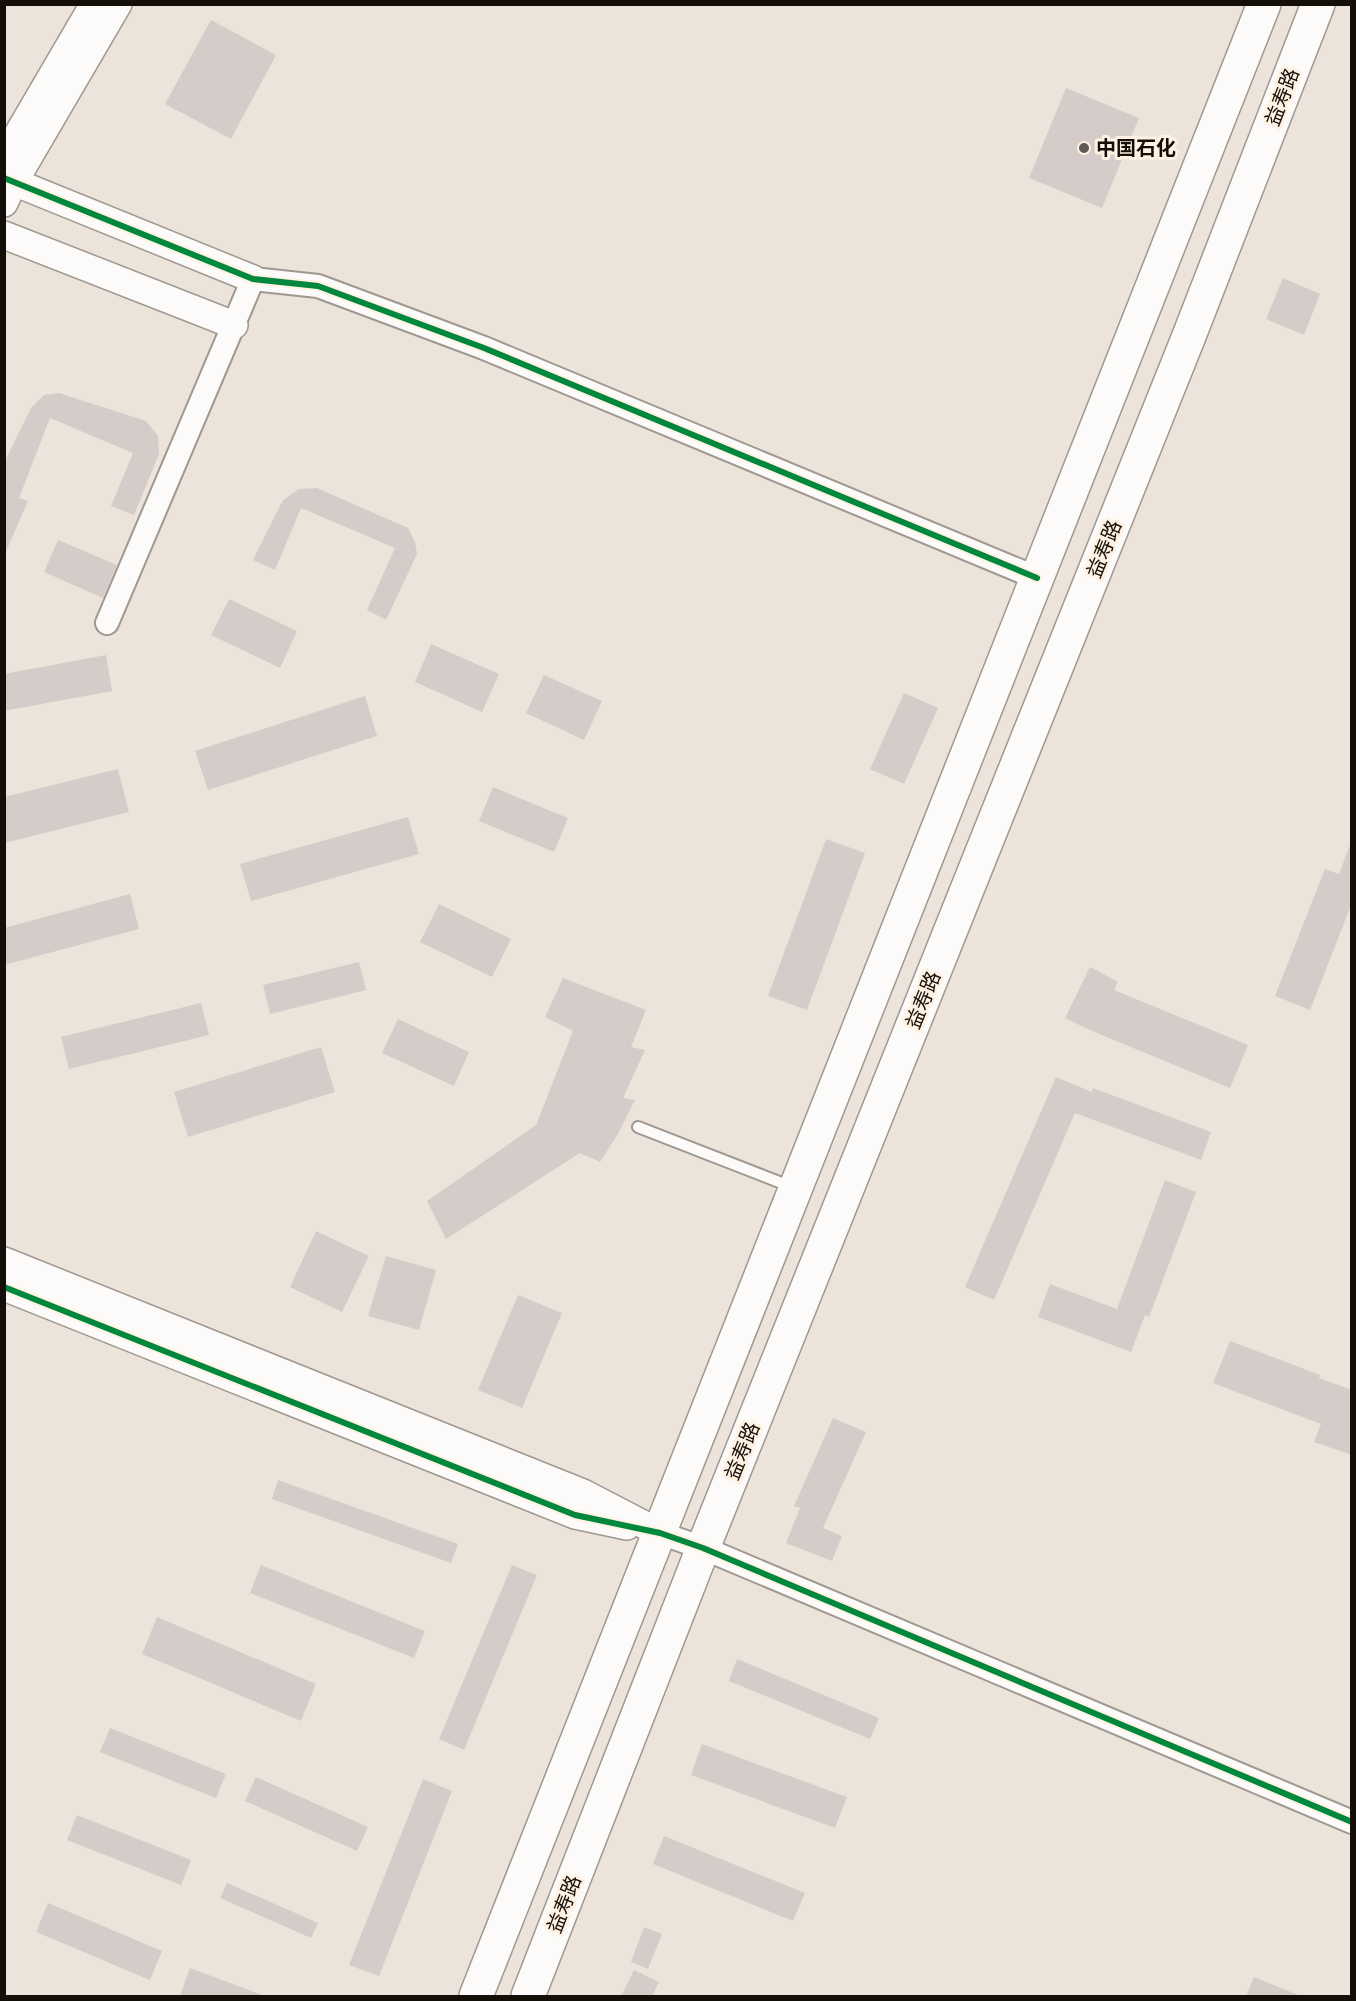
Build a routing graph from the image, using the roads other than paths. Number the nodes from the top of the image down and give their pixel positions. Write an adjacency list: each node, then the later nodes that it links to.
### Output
1 (94, 4): 5 (street)
2 (118, 4): 5 (street)
3 (1264, 4): 8 (main road)
4 (1318, 4): 10 (main road, 益寿路)
5 (7, 180): 7 (street)
6 (4, 235): 9 (street)
7 (253, 279): 9 (street); 11 (street)
8 (1141, 317): 10 (main road); 11 (main road)
9 (234, 325): 12 (street)
10 (1189, 336): 18 (main road, 益寿路)
11 (1037, 578): 14 (main road)
12 (108, 623)
13 (638, 1127): 14 (lane)
14 (797, 1190): 17 (main road)
15 (4, 1261): 17 (street)
16 (4, 1287): 17 (street)
17 (660, 1533): 18 (street); 20 (main road)
18 (703, 1548): 19 (street); 21 (main road, 益寿路)
19 (1352, 1822)
20 (476, 1996)
21 (528, 1996)

